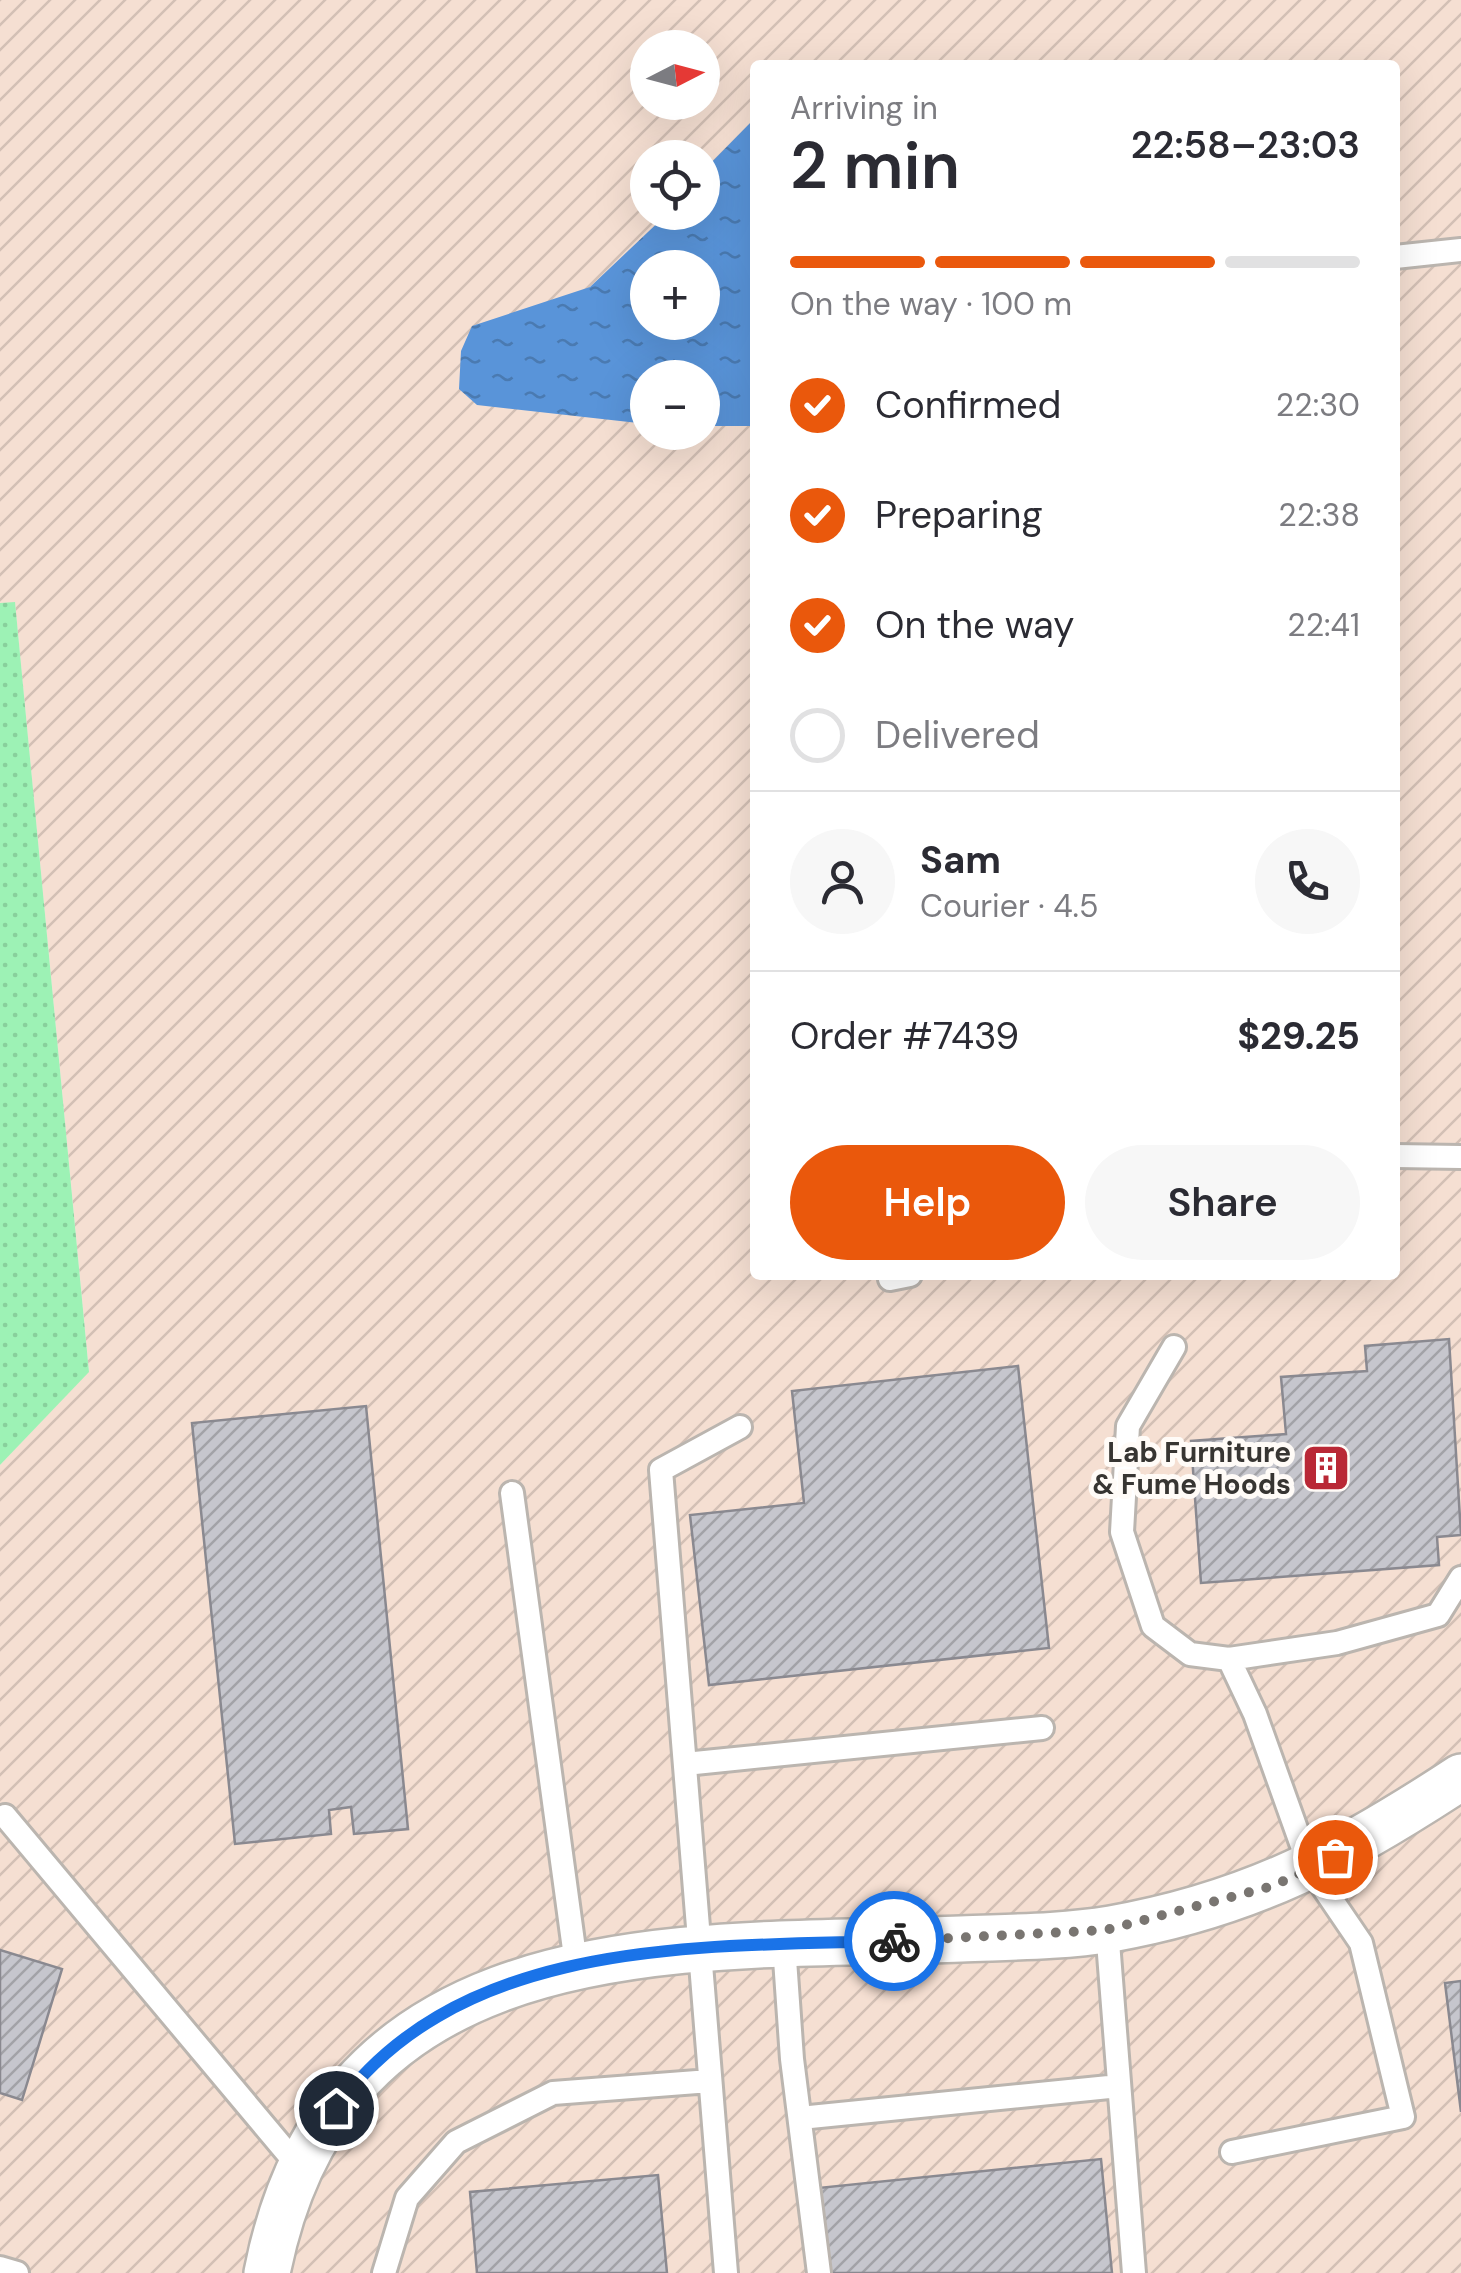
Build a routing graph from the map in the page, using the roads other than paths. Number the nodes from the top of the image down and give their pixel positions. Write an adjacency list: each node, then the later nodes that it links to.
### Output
1 (1461, 250): 2 (lane)
2 (1400, 257)
3 (1400, 1156): 4 (lane)
4 (1461, 1157)
5 (1174, 1348): 9 (lane)
6 (740, 1426): 11 (lane)
7 (512, 1493): 18 (lane)
8 (1461, 1578): 9 (lane)
9 (1229, 1659): 14 (lane)
10 (1042, 1728): 11 (lane)
11 (685, 1764): 17 (lane)
12 (1461, 1776): 14 (street)
13 (5, 1816): 23 (lane)
14 (1310, 1868): 15 (street); 22 (lane)
15 (1106, 1930): 16 (street); 20 (lane)
16 (784, 1945): 17 (street); 21 (lane)
17 (700, 1948): 18 (street); 19 (lane)
18 (576, 1964): 23 (street)
19 (710, 2081): 27 (lane); 28 (lane)
20 (1119, 2086): 21 (lane); 30 (lane)
21 (800, 2118): 29 (lane)
22 (1232, 2152)
23 (299, 2167): 26 (street)
24 (0, 2268): 25 (lane)
25 (16, 2273)
26 (267, 2273)
27 (384, 2273)
28 (726, 2273)
29 (819, 2273)
30 (1134, 2273)

